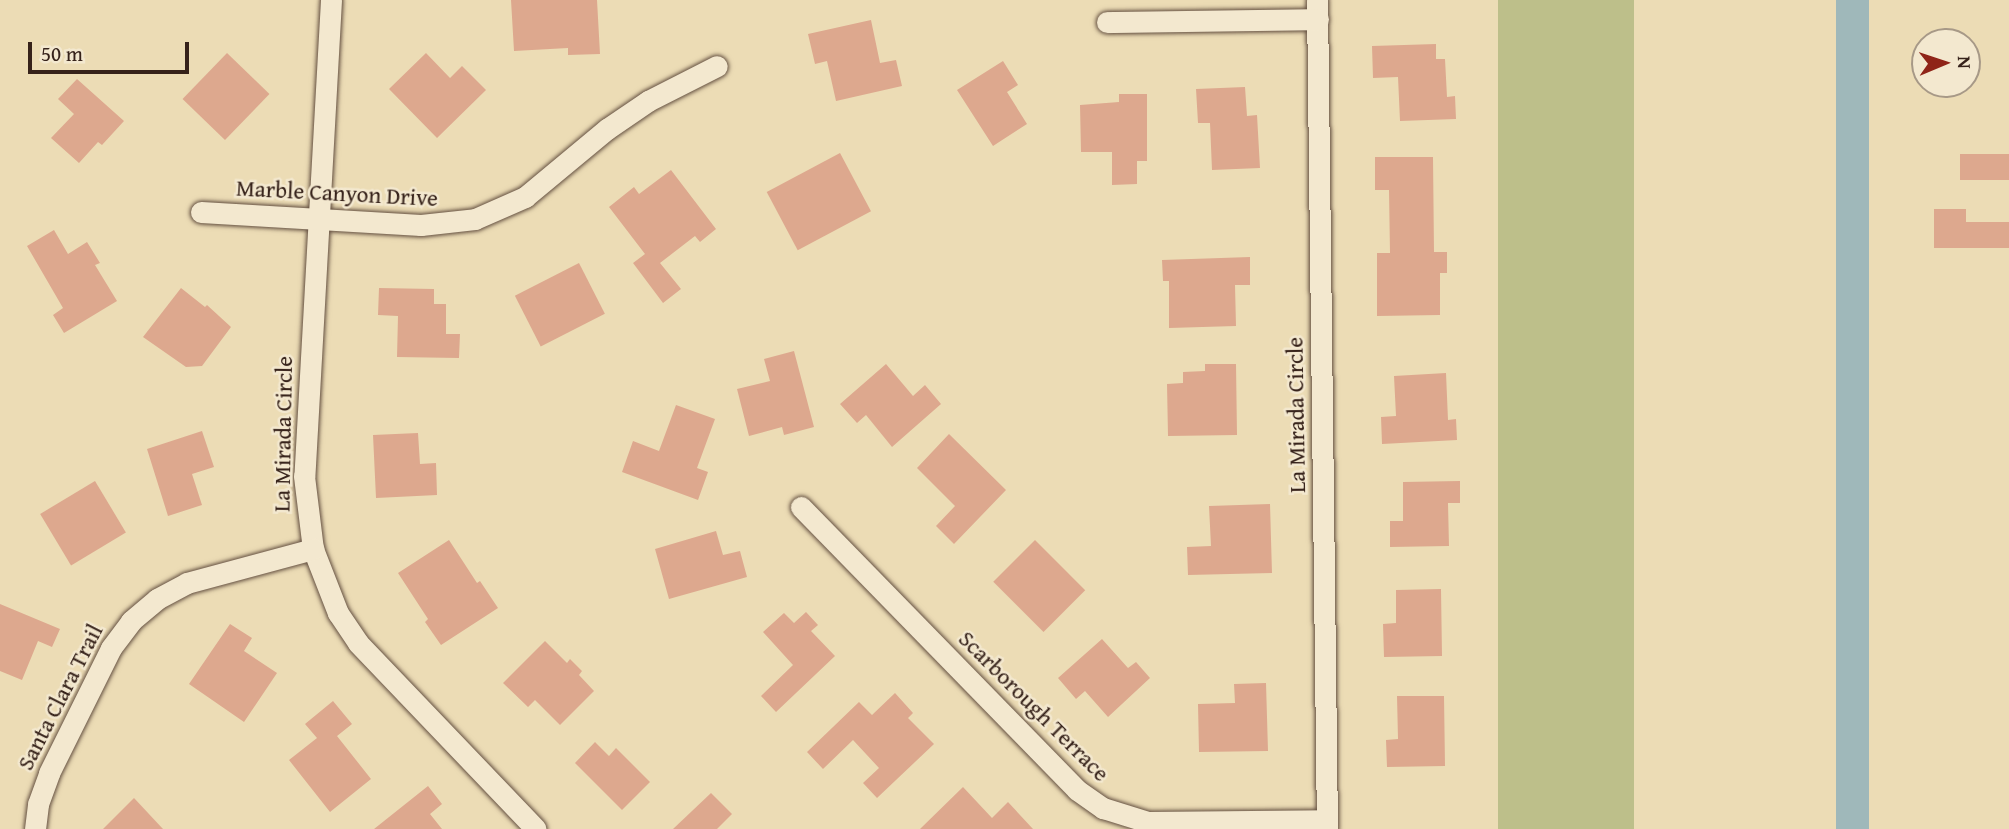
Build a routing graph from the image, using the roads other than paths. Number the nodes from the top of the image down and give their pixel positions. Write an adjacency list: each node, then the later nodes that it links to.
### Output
1 (331, 0): 6 (street, La Mirada Circle)
2 (1317, 10): 3 (street); 9 (street, La Mirada Circle)
3 (1107, 22)
4 (717, 66): 6 (street, Marble Canyon Drive)
5 (201, 212): 6 (street, Marble Canyon Drive)
6 (318, 219): 8 (street, La Mirada Circle)
7 (801, 507): 9 (street, Scarborough Terrace)
8 (313, 549): 10 (street, Santa Clara Trail); 11 (street, La Mirada Circle)
9 (1327, 825)
10 (35, 829)
11 (536, 829)

